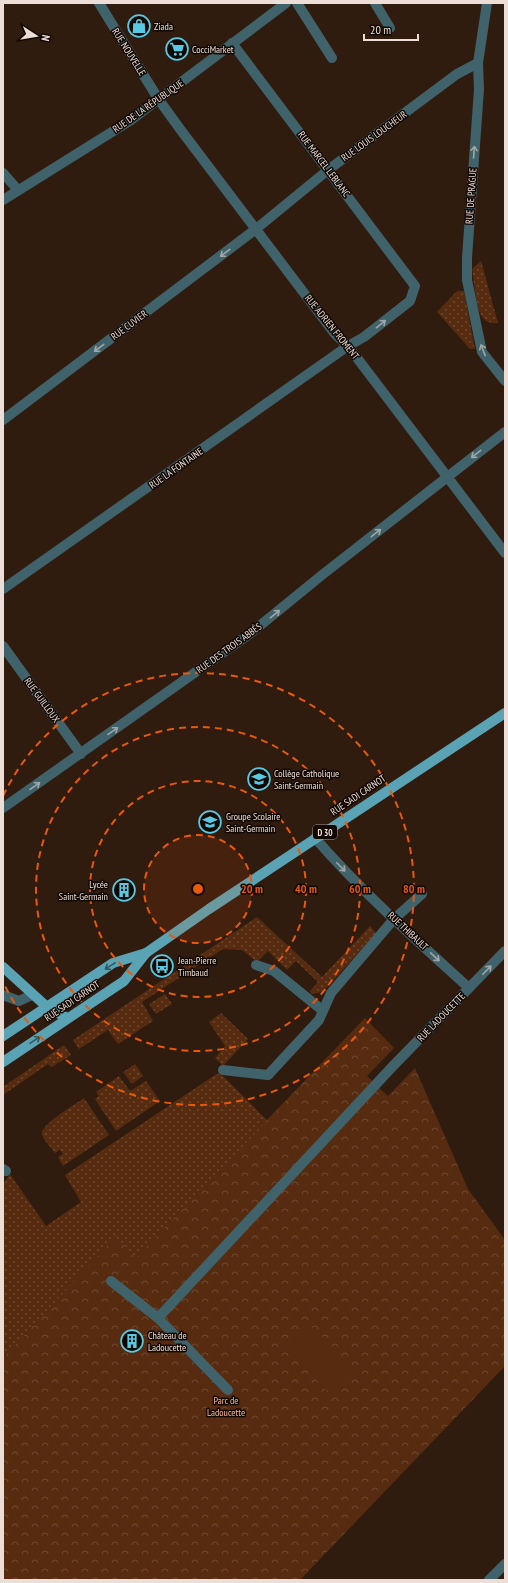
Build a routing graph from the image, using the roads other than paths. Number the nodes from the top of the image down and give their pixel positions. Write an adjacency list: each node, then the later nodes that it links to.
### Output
1 (99, 3): 10 (street, RUE NOUVELLE)
2 (286, 3): 7 (street, RUE DE LA RÉPUBLIQUE)
3 (296, 3): 8 (street)
4 (374, 3): 6 (street)
5 (487, 3): 9 (street, RUE DE PRAGUE)
6 (390, 28)
7 (232, 43): 10 (street, RUE DE LA RÉPUBLIQUE); 11 (street, RUE MARCEL LEBLANC)
8 (332, 58)
9 (478, 63): 11 (street, RUE LOUIS LOUCHEUR); 18 (street, RUE DE PRAGUE, one-way to 9)
10 (159, 100): 13 (street, RUE DE LA RÉPUBLIQUE); 15 (street, RUE ADRIEN FROMENT)
11 (328, 170): 15 (street, RUE LOUIS LOUCHEUR); 16 (street, RUE MARCEL LEBLANC)
12 (3, 174): 13 (street)
13 (18, 190): 14 (street, RUE DE LA RÉPUBLIQUE)
14 (3, 200)
15 (256, 229): 17 (street, RUE ADRIEN FROMENT); 19 (street, RUE CUVIER, one-way to 19)
16 (415, 286): 17 (street, RUE LA FONTAINE, one-way to 16)
17 (348, 346): 21 (street, RUE ADRIEN FROMENT); 23 (street, RUE LA FONTAINE)
18 (505, 381)
19 (3, 420)
20 (505, 432): 21 (street, RUE DES TROIS ABBÉS, one-way to 21)
21 (448, 476): 22 (street, RUE ADRIEN FROMENT); 26 (street, RUE DES TROIS ABBÉS, one-way to 21)
22 (505, 553)
23 (3, 589)
24 (3, 646): 26 (street, RUE GUILLOUX)
25 (505, 713): 28 (main road, RUE SADI CARNOT / D 30)
26 (81, 754): 27 (street, RUE DES TROIS ABBÉS, one-way to 26)
27 (3, 808)
28 (315, 838): 30 (street, RUE THIBAULT, one-way to 30); 32 (main road, RUE SADI CARNOT / D 30)
29 (422, 894): 30 (street)
30 (394, 919): 35 (street, RUE THIBAULT, one-way to 35); 39 (street)
31 (505, 951): 35 (street, RUE LADOUCETTE, one-way to 31)
32 (146, 952): 38 (main road, RUE SADI CARNOT / D 30, one-way to 38); 40 (main road, RUE SADI CARNOT / D 30)
33 (256, 965): 39 (street)
34 (3, 967): 37 (main road)
35 (469, 988): 45 (street, RUE LADOUCETTE)
36 (3, 995): 37 (street)
37 (32, 995): 38 (main road)
38 (47, 1007): 40 (main road); 41 (main road, RUE SADI CARNOT / D 30)
39 (322, 1010): 43 (street)
40 (67, 1018): 42 (main road, RUE SADI CARNOT, one-way to 40)
41 (3, 1036)
42 (3, 1062)
43 (223, 1070)
44 (111, 1281): 45 (street)
45 (158, 1318): 46 (street)
46 (228, 1390)
47 (505, 1564): 48 (street)
48 (489, 1580)

